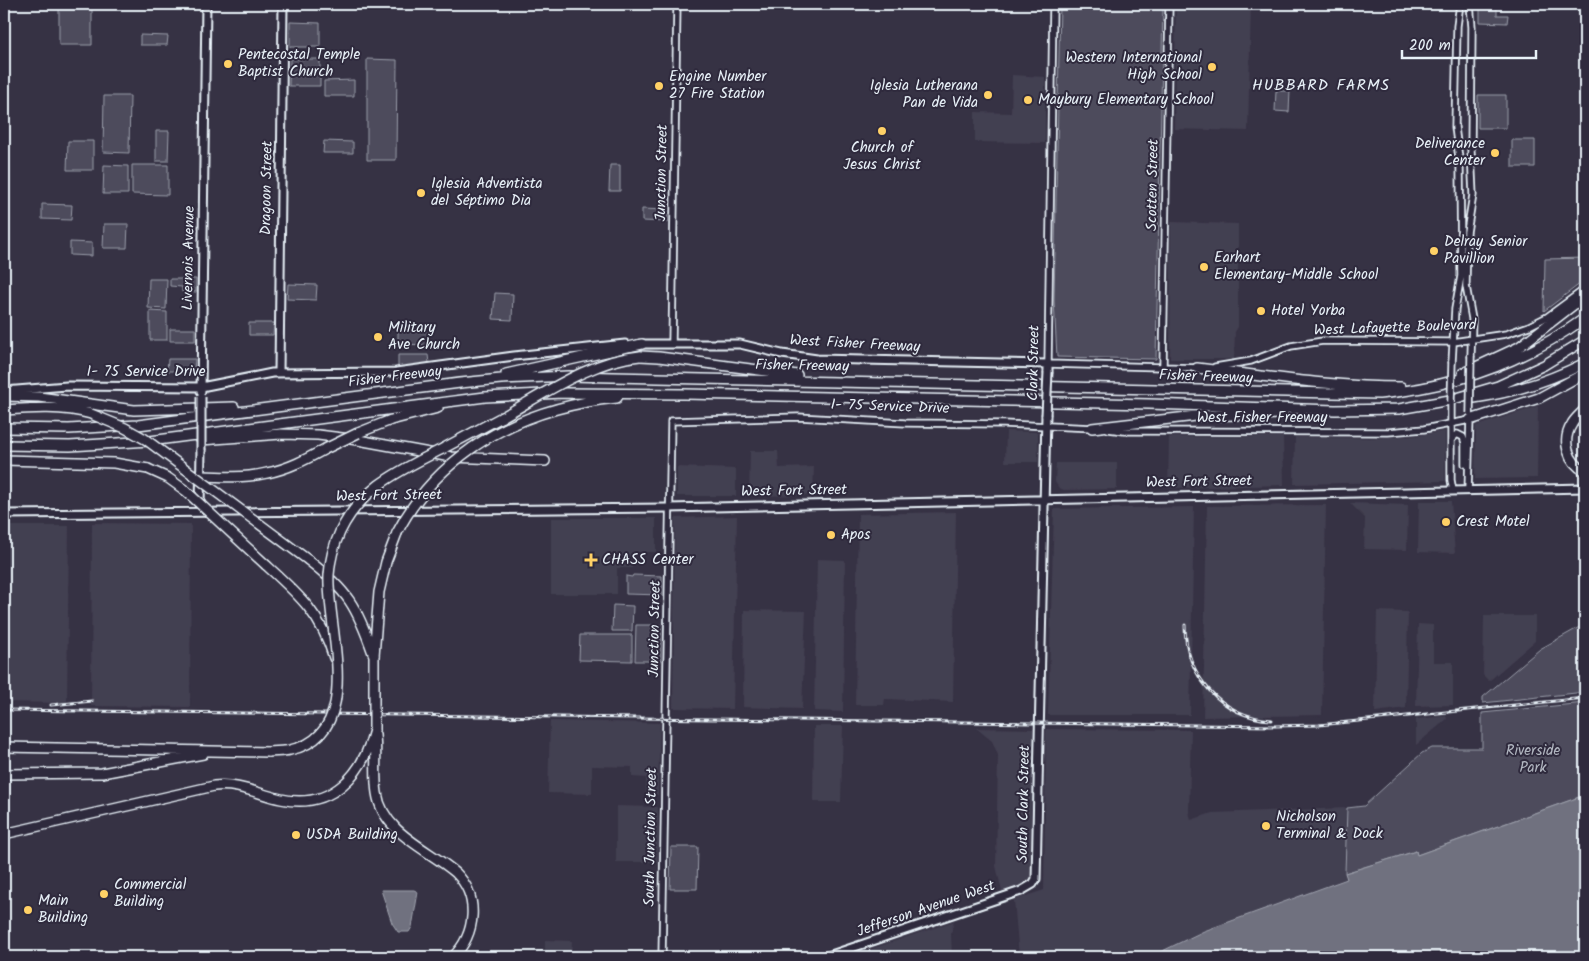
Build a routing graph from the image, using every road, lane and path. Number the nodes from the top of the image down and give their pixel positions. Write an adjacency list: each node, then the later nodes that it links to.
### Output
1 (206, 4): 27 (main road, Livernois Avenue)
2 (284, 4): 22 (main road, Dragoon Street)
3 (677, 4): 15 (street, Junction Street)
4 (1053, 4): 19 (street, Clark Street)
5 (1169, 4): 20 (street, Scotten Street)
6 (1460, 4): 8 (street)
7 (1470, 4): 9 (street)
8 (1460, 240): 9 (street); 14 (street)
9 (1467, 240): 12 (street)
10 (1585, 292): 12 (street, West Lafayette Boulevard); 26 (highway)
11 (1585, 318): 26 (highway, Fisher Freeway)
12 (1472, 340): 14 (street, West Lafayette Boulevard); 37 (street, bridge)
13 (1585, 340): 32 (highway, Fisher Freeway)
14 (1453, 342): 21 (street, West Lafayette Boulevard); 40 (street, bridge)
15 (672, 343): 16 (main road, West Fisher Freeway); 19 (main road, West Fisher Freeway)
16 (642, 344): 17 (main road, West Fisher Freeway); 25 (highway)
17 (476, 360): 22 (main road, I- 75 Service Drive)
18 (1585, 362): 32 (highway)
19 (1048, 364): 20 (street, West Fisher Freeway); 41 (main road, Clark Street, bridge)
20 (1163, 366): 21 (street, West Fisher Freeway)
21 (1197, 368): 26 (highway)
22 (279, 373): 27 (main road, I- 75 Service Drive)
23 (1585, 373): 37 (highway)
24 (834, 381): 25 (highway, Fisher Freeway); 26 (highway, Fisher Freeway); 60 (highway, bridge)
25 (468, 382): 33 (highway, Fisher Freeway)
26 (1434, 386)
27 (201, 387): 28 (main road, I- 75 Service Drive); 50 (main road, Livernois Avenue, bridge)
28 (4, 391)
29 (660, 394): 31 (highway, Fisher Freeway); 36 (highway, Fisher Freeway); 59 (highway, bridge)
30 (4, 396): 33 (highway)
31 (485, 397): 45 (highway, Fisher Freeway); 50 (highway, bridge)
32 (1440, 402): 36 (highway, Fisher Freeway)
33 (282, 406): 42 (highway, Fisher Freeway)
34 (1585, 409): 49 (highway)
35 (4, 410): 59 (highway, bridge)
36 (1335, 410): 43 (highway)
37 (1470, 416): 40 (street, West Fisher Freeway); 51 (street)
38 (670, 421): 39 (street, I- 75 Service Drive); 56 (street, Junction Street)
39 (962, 423): 41 (street, West Fisher Freeway)
40 (1451, 424): 43 (street, West Fisher Freeway); 44 (street)
41 (1046, 425): 43 (street, West Fisher Freeway); 55 (main road, Clark Street)
42 (4, 428)
43 (1092, 428)
44 (1451, 440): 51 (street); 53 (street)
45 (150, 441): 46 (highway, Fisher Freeway); 48 (highway)
46 (4, 445)
47 (4, 460): 60 (highway, bridge)
48 (545, 461)
49 (1585, 471)
50 (200, 476): 57 (main road, Livernois Avenue)
51 (1468, 478): 54 (street)
52 (1585, 488): 54 (main road, West Fort Street)
53 (1454, 491): 54 (main road, West Fort Street); 55 (main road, West Fort Street)
54 (1468, 491)
55 (1045, 500): 56 (main road, West Fort Street); 62 (main road, Clark Street)
56 (669, 508): 57 (main road, West Fort Street); 61 (street, Junction Street)
57 (199, 512): 58 (main road, West Fort Street)
58 (4, 514)
59 (374, 656): 63 (highway, bridge)
60 (336, 663): 65 (highway, bridge)
61 (666, 718): 70 (street, South Junction Street)
62 (1039, 723): 68 (main road, South Clark Street)
63 (374, 730): 67 (highway); 69 (highway)
64 (4, 747): 65 (highway)
65 (223, 750): 66 (highway)
66 (4, 774)
67 (4, 834)
68 (1033, 884): 71 (main road, Jefferson Avenue West)
69 (453, 957)
70 (662, 957)
71 (825, 957)

